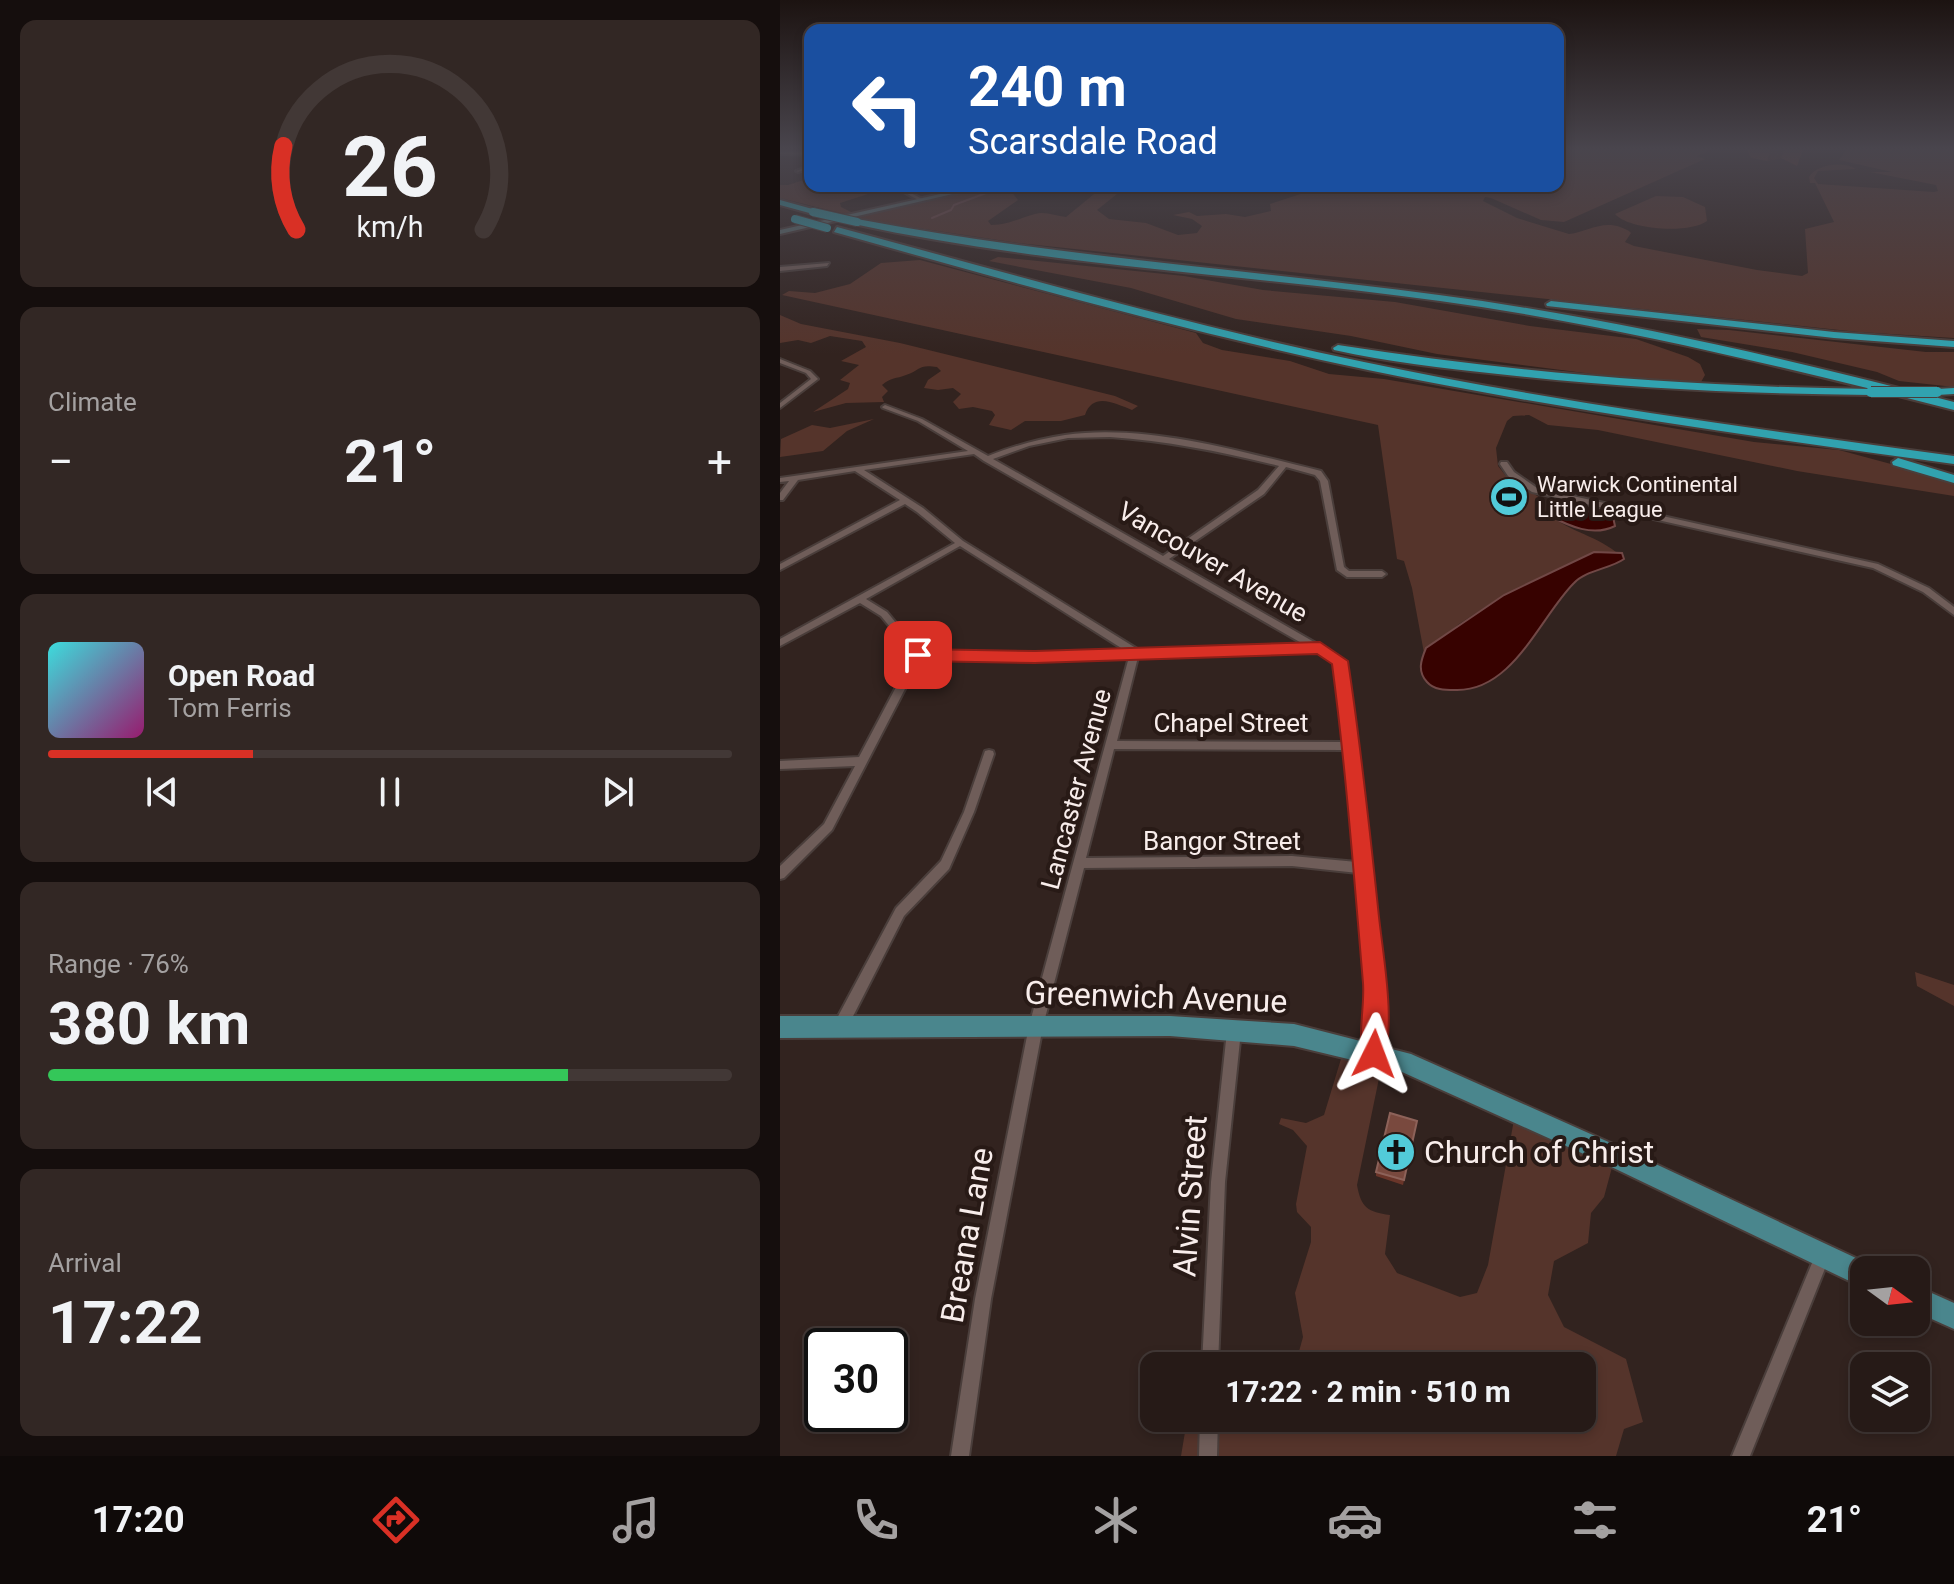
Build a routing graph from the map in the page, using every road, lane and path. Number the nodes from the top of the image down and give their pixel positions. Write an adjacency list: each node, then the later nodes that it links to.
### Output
1 (791, 218): 8 (highway, bridge)
2 (839, 218): 7 (highway, bridge)
3 (842, 218): 4 (main road)
4 (780, 232)
5 (827, 264): 6 (street)
6 (780, 269)
7 (1277, 278): 9 (highway); 13 (highway)
8 (1099, 300): 11 (highway, bridge); 15 (highway)
9 (1954, 342)
10 (780, 361): 12 (street)
11 (1954, 391)
12 (780, 406)
13 (1954, 406)
14 (885, 407): 16 (street, Vancouver Avenue)
15 (1686, 423): 18 (highway); 23 (highway)
16 (973, 452): 17 (street, Vancouver Avenue); 21 (street)
17 (987, 459): 20 (street); 28 (street, Vancouver Avenue)
18 (1954, 460)
19 (1504, 464): 32 (street)
20 (1284, 465): 28 (street); 30 (street)
21 (857, 469): 22 (street); 26 (street)
22 (795, 478): 24 (street); 25 (street)
23 (1954, 479)
24 (780, 480)
25 (780, 498)
26 (905, 501): 27 (street); 29 (street)
27 (960, 543): 31 (street); 35 (street)
28 (1163, 560): 34 (street, Vancouver Avenue)
29 (780, 567)
30 (1382, 574)
31 (862, 600): 33 (street); 36 (street)
32 (1954, 612)
33 (780, 643)
34 (1320, 648): 35 (street); 38 (street, Vancouver Avenue)
35 (1135, 652): 36 (street); 37 (street, Lancaster Avenue)
36 (918, 655): 40 (street)
37 (1111, 745): 38 (street, Chapel Street); 42 (street, Lancaster Avenue)
38 (1352, 746): 43 (street, Vancouver Avenue)
39 (989, 754): 47 (street)
40 (863, 761): 41 (street); 44 (street)
41 (780, 765)
42 (1079, 863): 43 (street, Bangor Street); 45 (street, Lancaster Avenue)
43 (1363, 868): 49 (street, Vancouver Avenue)
44 (780, 874)
45 (1036, 1026): 47 (main road, Greenwich Avenue); 48 (main road, Greenwich Avenue); 56 (street, Breana Lane)
46 (780, 1027): 47 (main road, Greenwich Avenue)
47 (840, 1027)
48 (1234, 1031): 49 (main road, Greenwich Avenue); 54 (street, Alvin Street)
49 (1374, 1054): 50 (main road, Greenwich Avenue)
50 (1822, 1256): 51 (main road, Greenwich Avenue); 58 (street)
51 (1850, 1269)
52 (1930, 1305): 53 (main road)
53 (1954, 1316)
54 (1211, 1352)
55 (1209, 1432): 57 (street)
56 (960, 1456)
57 (1208, 1456)
58 (1741, 1456)

